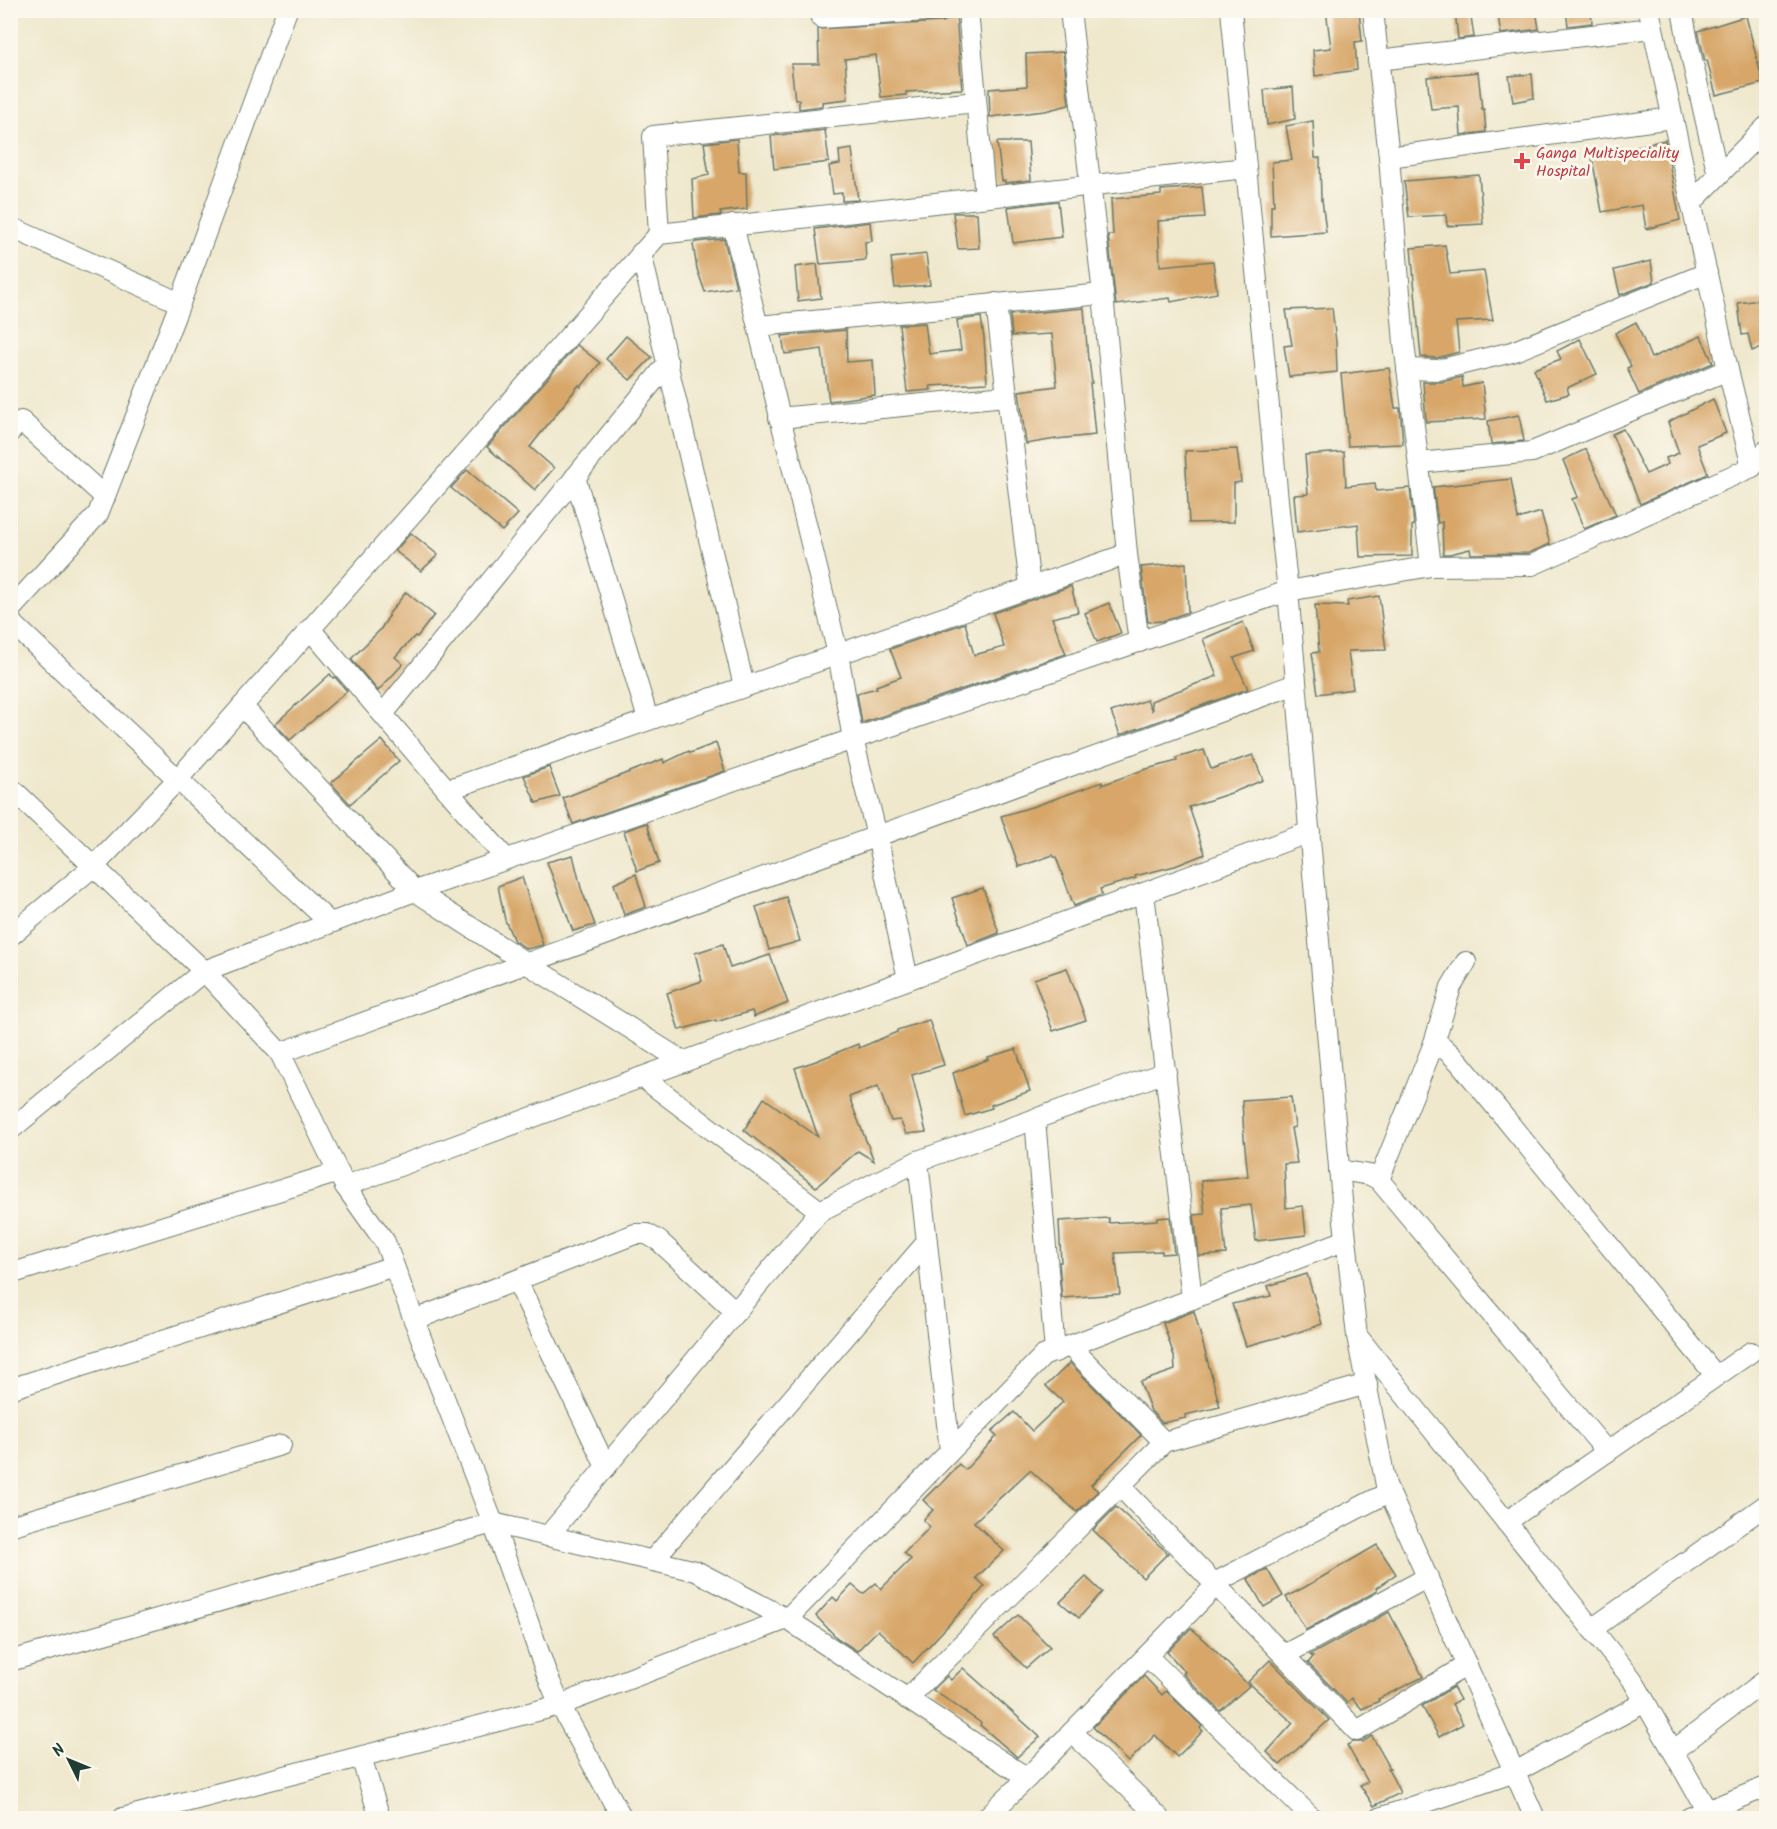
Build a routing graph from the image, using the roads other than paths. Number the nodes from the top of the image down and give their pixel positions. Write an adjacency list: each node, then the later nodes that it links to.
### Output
1 (287, 10): 26 (street)
2 (941, 10): 8 (street)
3 (968, 10): 11 (street)
4 (1070, 10): 17 (street)
5 (1231, 10): 15 (street)
6 (1373, 10): 10 (street)
7 (1682, 10): 16 (street)
8 (821, 18)
9 (1650, 19): 10 (street); 12 (street)
10 (1378, 60): 14 (street)
11 (976, 102): 18 (street); 22 (street)
12 (1672, 117): 14 (street); 19 (street)
13 (1767, 127): 16 (street)
14 (1389, 157): 30 (street)
15 (1246, 168): 17 (street); 43 (street)
16 (1718, 175): 19 (street)
17 (1091, 185): 18 (street); 25 (street)
18 (985, 197): 20 (street)
19 (1691, 203): 24 (street)
20 (733, 225): 22 (street); 28 (street)
21 (10, 227): 26 (street)
22 (658, 234): 23 (street)
23 (641, 253): 29 (street); 46 (street)
24 (1707, 273): 30 (street); 31 (street)
25 (1103, 294): 27 (street); 40 (street)
26 (180, 303): 39 (street)
27 (996, 303): 28 (street); 32 (street)
28 (758, 326): 33 (street)
29 (668, 363): 38 (street); 50 (street)
30 (1407, 369): 36 (street)
31 (1728, 370): 36 (street); 37 (street)
32 (1006, 396): 33 (street); 42 (street)
33 (779, 418): 48 (street)
34 (10, 432): 39 (street)
35 (1767, 451): 37 (street)
36 (1419, 463): 41 (street)
37 (1752, 467): 41 (street)
38 (575, 477): 52 (street); 53 (street)
39 (105, 497): 44 (street)
40 (1127, 554): 42 (street); 47 (street)
41 (1431, 566): 43 (street)
42 (1030, 587): 48 (street)
43 (1288, 591): 47 (street); 49 (street)
44 (10, 610)
45 (10, 621): 55 (street)
46 (310, 629): 51 (street); 52 (street)
47 (1139, 642): 54 (street)
48 (838, 654): 50 (street); 54 (street)
49 (1296, 684): 58 (street); 59 (street)
50 (744, 686): 53 (street)
51 (242, 706): 55 (street); 62 (street)
52 (383, 714): 57 (street)
53 (648, 719): 57 (street)
54 (853, 739): 59 (street); 60 (street)
55 (178, 779): 61 (street); 64 (street)
56 (10, 787): 61 (street)
57 (447, 790): 60 (street)
58 (1310, 832): 63 (street); 78 (street)
59 (877, 836): 67 (street); 69 (street)
60 (506, 859): 62 (street)
61 (94, 866): 65 (street); 68 (street)
62 (415, 891): 64 (street); 67 (street)
63 (1144, 893): 69 (street); 73 (street)
64 (330, 923): 68 (street)
65 (10, 936)
66 (1466, 962): 70 (street)
67 (526, 963): 71 (street); 72 (street)
68 (204, 971): 71 (street); 76 (street)
69 (908, 979): 72 (street)
70 (1434, 1043): 80 (street); 93 (street)
71 (280, 1053): 79 (street)
72 (684, 1062): 74 (street)
73 (1166, 1072): 75 (street); 87 (street)
74 (642, 1077): 79 (street); 81 (street)
75 (1035, 1119): 77 (street); 91 (street)
76 (10, 1130)
77 (918, 1161): 81 (street); 83 (street)
78 (1339, 1170): 80 (street); 82 (street)
79 (342, 1179): 84 (street); 85 (street)
80 (1379, 1180): 99 (street)
81 (820, 1211): 88 (street)
82 (1346, 1240): 87 (street); 90 (street)
83 (927, 1242): 98 (street); 108 (street)
84 (394, 1266): 89 (street); 95 (street)
85 (10, 1274)
86 (517, 1281): 88 (street); 89 (street); 100 (street)
87 (1192, 1299): 91 (street)
88 (736, 1312): 100 (street)
89 (414, 1320): 105 (street)
90 (1357, 1336): 94 (street); 104 (street)
91 (1062, 1349): 96 (street); 98 (street)
92 (1751, 1352): 93 (street)
93 (1716, 1376): 99 (street)
94 (1367, 1383): 96 (street); 102 (street)
95 (10, 1389)
96 (1164, 1442): 101 (street)
97 (281, 1445): 106 (street)
98 (950, 1451): 111 (street)
99 (1607, 1452): 104 (street)
100 (606, 1467): 107 (street)
101 (1120, 1486): 110 (street); 118 (street)
102 (1389, 1492): 109 (street); 110 (street)
103 (1767, 1505): 112 (street)
104 (1506, 1522): 112 (street)
105 (493, 1523): 107 (street); 115 (street); 120 (street)
106 (10, 1526)
107 (548, 1536): 108 (street)
108 (652, 1561): 111 (street)
109 (1428, 1577): 113 (street); 116 (street)
110 (1216, 1585): 113 (street); 114 (street)
111 (787, 1619): 118 (street); 120 (street)
112 (1592, 1629): 119 (street)
113 (1284, 1655): 116 (street)
114 (1147, 1656): 121 (street); 133 (street)
115 (10, 1661)
116 (1467, 1665): 124 (street)
117 (1767, 1680): 122 (street)
118 (907, 1699): 125 (street)
119 (1645, 1702): 122 (street); 124 (street)
120 (560, 1705): 123 (street); 130 (street)
121 (1072, 1732): 125 (street); 132 (street)
122 (1673, 1751): 127 (street)
123 (361, 1757): 128 (street); 129 (street)
124 (1515, 1772): 134 (street); 135 (street)
125 (1027, 1778): 131 (street)
126 (1767, 1787): 127 (street)
127 (1698, 1815)
128 (123, 1818)
129 (380, 1818)
130 (622, 1818)
131 (986, 1818)
132 (1160, 1818)
133 (1312, 1818)
134 (1380, 1818)
135 (1535, 1818)

